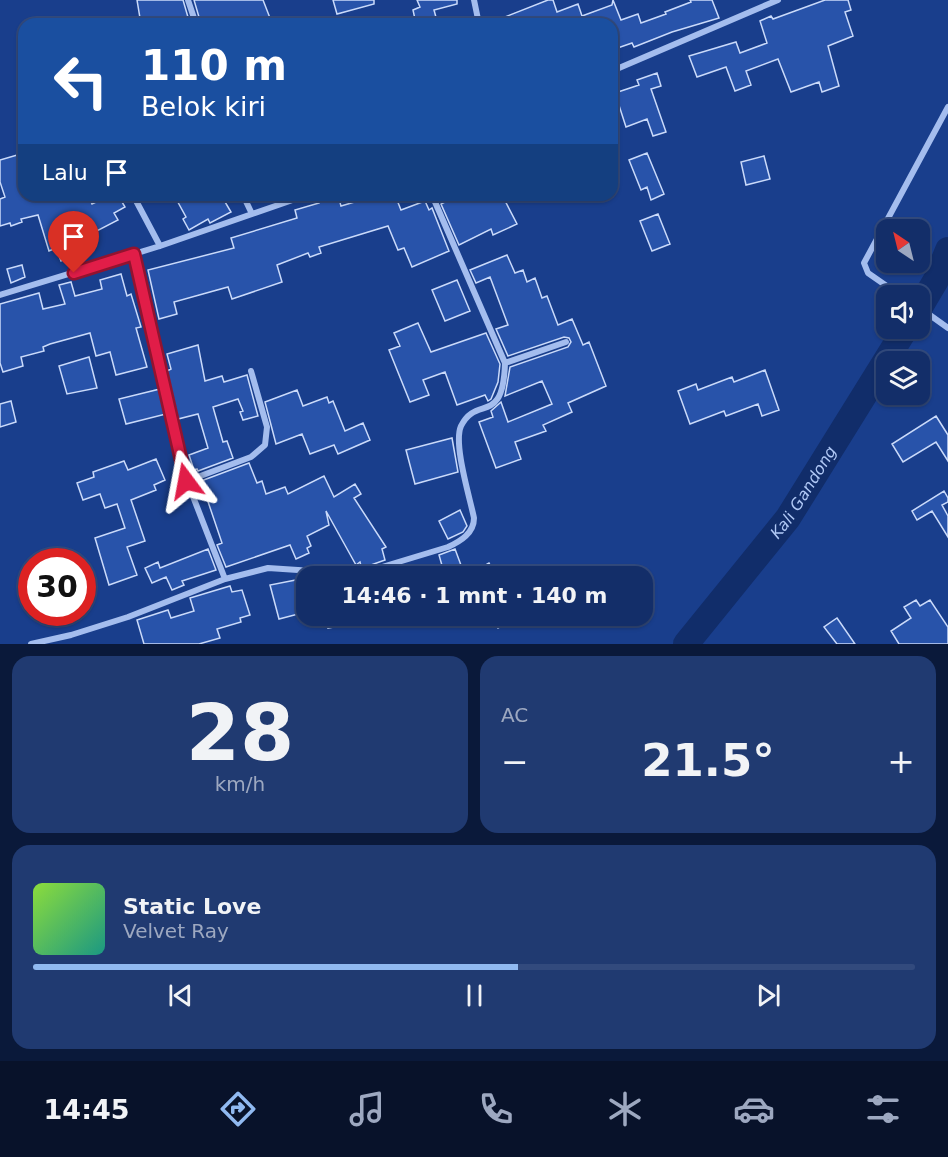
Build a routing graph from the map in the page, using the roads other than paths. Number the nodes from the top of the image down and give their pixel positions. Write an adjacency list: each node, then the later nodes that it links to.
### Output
1 (188, 0): 4 (street)
2 (474, 0): 5 (street)
3 (778, 0): 6 (street)
4 (194, 18)
5 (478, 18)
6 (618, 68)
7 (948, 107): 15 (street)
8 (136, 201): 13 (street)
9 (246, 201): 12 (street)
10 (290, 201): 12 (street)
11 (435, 201): 20 (street)
12 (252, 214): 13 (street)
13 (160, 246): 14 (street)
14 (134, 254): 16 (street); 22 (street)
15 (885, 285)
16 (0, 295)
17 (930, 315): 18 (street)
18 (948, 328)
19 (566, 342): 20 (street)
20 (505, 363): 23 (street)
21 (251, 371): 22 (street)
22 (186, 481): 23 (street)
23 (225, 579): 24 (street)
24 (31, 644)

